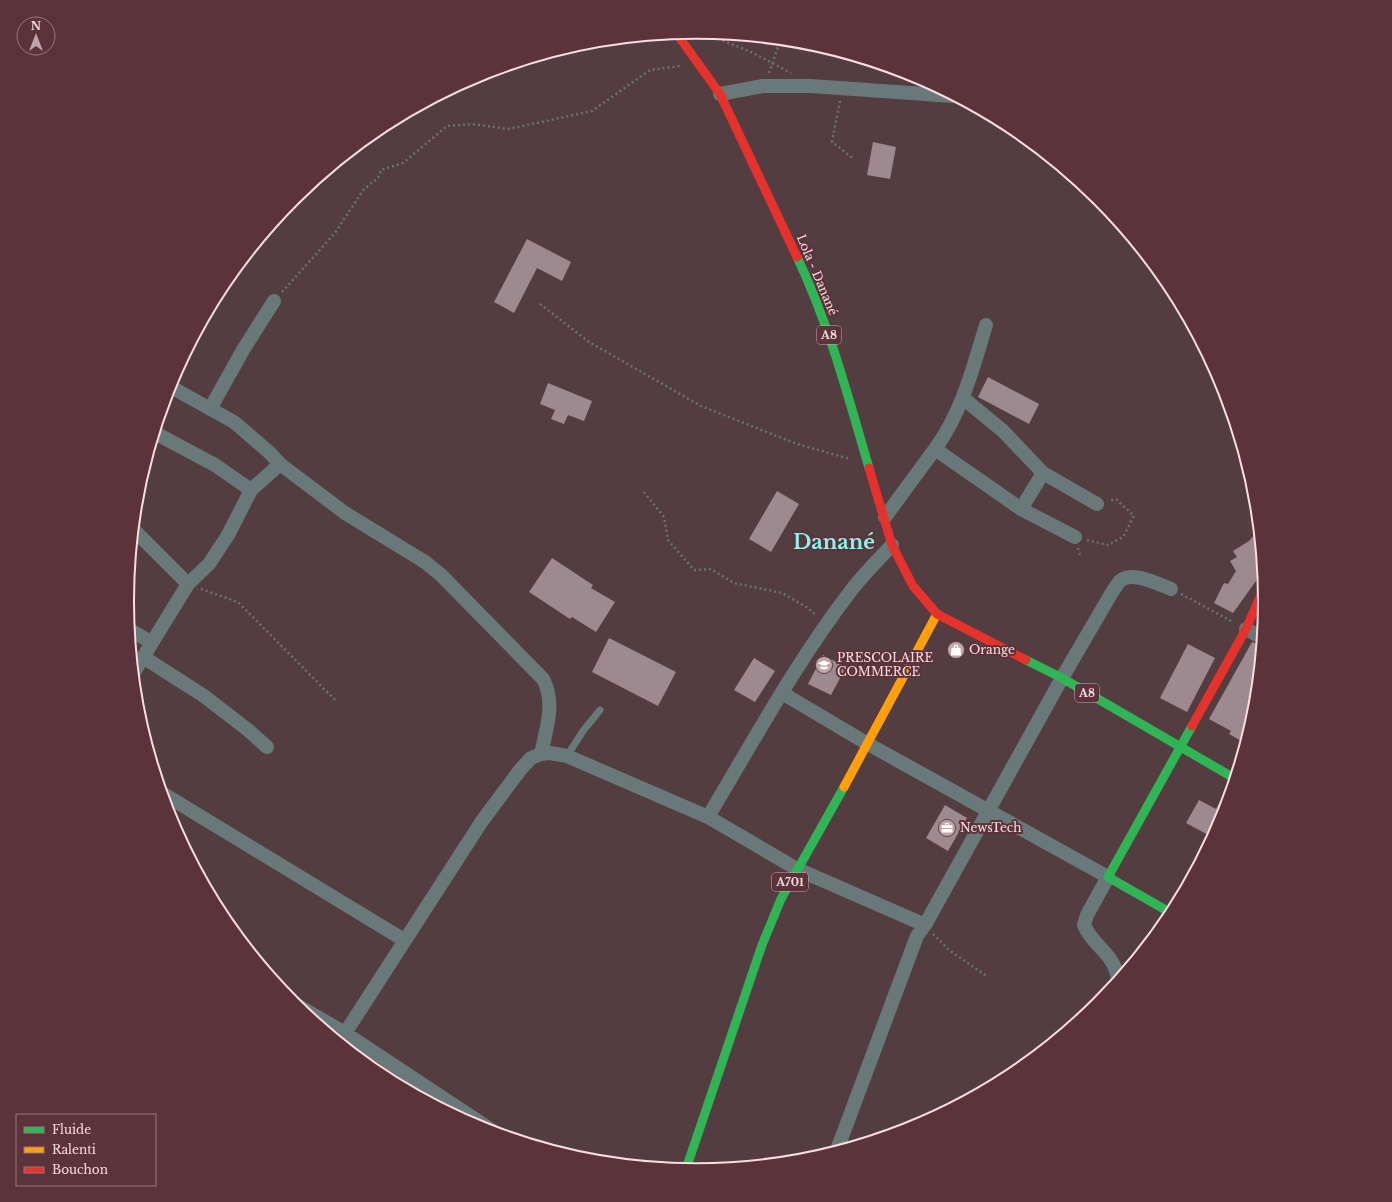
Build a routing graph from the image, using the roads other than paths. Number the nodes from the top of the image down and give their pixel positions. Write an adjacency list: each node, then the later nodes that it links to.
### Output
1 (676, 40): 2 (main road, Lola - Danané / A8)
2 (720, 94): 3 (street); 16 (main road, Lola - Danané / A8)
3 (941, 95)
4 (274, 301): 8 (street)
5 (986, 325): 7 (street)
6 (176, 390): 8 (street)
7 (963, 398): 10 (street); 12 (street)
8 (210, 409): 11 (street)
9 (159, 435): 13 (street)
10 (935, 449): 15 (street); 16 (street)
11 (280, 464): 13 (street); 36 (street)
12 (1043, 473): 14 (street); 15 (street)
13 (252, 490): 20 (street)
14 (1097, 504)
15 (1021, 509): 18 (street)
16 (885, 517): 19 (main road, Lola - Danané / A8)
17 (138, 534): 20 (street)
18 (1075, 538)
19 (892, 545): 23 (main road, Lola - Danané / A8); 31 (street)
20 (188, 584): 27 (street)
21 (1171, 588): 30 (street)
22 (1258, 602): 24 (main road)
23 (937, 614): 30 (main road, A8); 33 (main road, A701)
24 (1246, 629): 26 (street); 34 (main road)
25 (135, 633): 27 (street)
26 (1257, 635)
27 (151, 642): 28 (street)
28 (144, 657): 29 (street); 35 (street)
29 (138, 666)
30 (1062, 678): 34 (main road, A8); 40 (street)
31 (782, 693): 33 (street); 41 (street)
32 (600, 710): 37 (lane)
33 (868, 744): 40 (street); 42 (main road, A701)
34 (1181, 746): 38 (main road, A8); 43 (main road)
35 (267, 748)
36 (541, 754): 37 (street); 46 (street)
37 (567, 756): 41 (street)
38 (1230, 776)
39 (170, 798): 46 (street)
40 (988, 811): 43 (street); 45 (street)
41 (708, 817): 42 (street)
42 (797, 869): 45 (street); 51 (main road, A701)
43 (1108, 877): 44 (main road); 47 (street)
44 (1165, 910)
45 (925, 925): 50 (street)
46 (404, 940): 48 (street)
47 (1116, 975)
48 (342, 1037): 49 (street)
49 (462, 1111)
50 (839, 1144)
51 (688, 1163)

